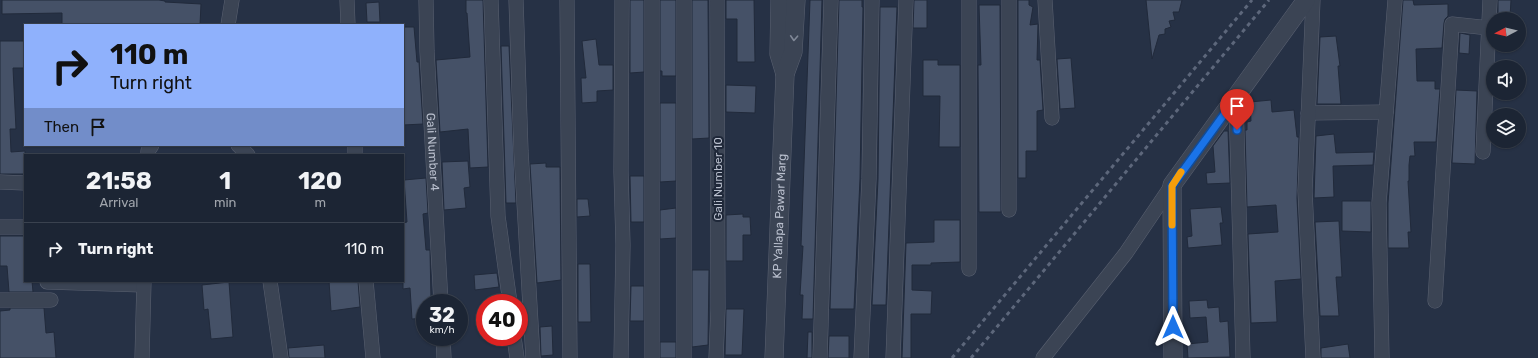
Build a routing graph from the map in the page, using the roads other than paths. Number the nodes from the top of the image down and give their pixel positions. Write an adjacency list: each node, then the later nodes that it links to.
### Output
1 (232, 0): 24 (street)
2 (347, 0): 25 (street)
3 (426, 0): 47 (street, Gali Number 4)
4 (491, 0): 48 (street)
5 (516, 0): 59 (street)
6 (567, 0): 60 (street)
7 (622, 0): 61 (street)
8 (652, 0): 62 (street)
9 (684, 0): 63 (street)
10 (717, 0): 64 (street, Gali Number 10)
11 (780, 0): 28 (street, KP Yallapa Pawar Marg)
12 (796, 0): 28 (street, KP Yallapa Pawar Marg, one-way to 28)
13 (831, 0): 66 (street)
14 (872, 0): 67 (street)
15 (906, 0): 68 (street)
16 (969, 0): 42 (street)
17 (1009, 0): 39 (street)
18 (1045, 0): 32 (street)
19 (1306, 0): 29 (street)
20 (1313, 0): 31 (street)
21 (1395, 0): 30 (street)
22 (1490, 0): 23 (street)
23 (1490, 12)
24 (228, 24)
25 (348, 24)
26 (1486, 28): 51 (street)
27 (1488, 52): 34 (street)
28 (785, 74): 65 (street, KP Yallapa Pawar Marg)
29 (1236, 98): 38 (street); 71 (street)
30 (1386, 112): 31 (street); 73 (street)
31 (1308, 113): 72 (street)
32 (1052, 118)
33 (239, 146): 35 (street)
34 (1483, 152)
35 (247, 154)
36 (0, 182): 37 (street)
37 (24, 183)
38 (1172, 186): 69 (street); 70 (street)
39 (1009, 210)
40 (0, 227): 41 (street)
41 (24, 228)
42 (969, 269)
43 (47, 282): 46 (street)
44 (270, 282): 55 (street)
45 (366, 282): 56 (street)
46 (144, 283): 54 (street)
47 (440, 294)
48 (509, 294)
49 (0, 300): 50 (street)
50 (51, 300)
51 (1436, 301)
52 (443, 346): 57 (street)
53 (515, 346): 58 (street)
54 (142, 358)
55 (281, 358)
56 (373, 358)
57 (444, 358)
58 (517, 358)
59 (533, 358)
60 (570, 358)
61 (621, 358)
62 (652, 358)
63 (684, 358)
64 (716, 358)
65 (774, 358)
66 (820, 358)
67 (862, 358)
68 (893, 358)
69 (1043, 358)
70 (1174, 358)
71 (1243, 358)
72 (1312, 358)
73 (1382, 358)

